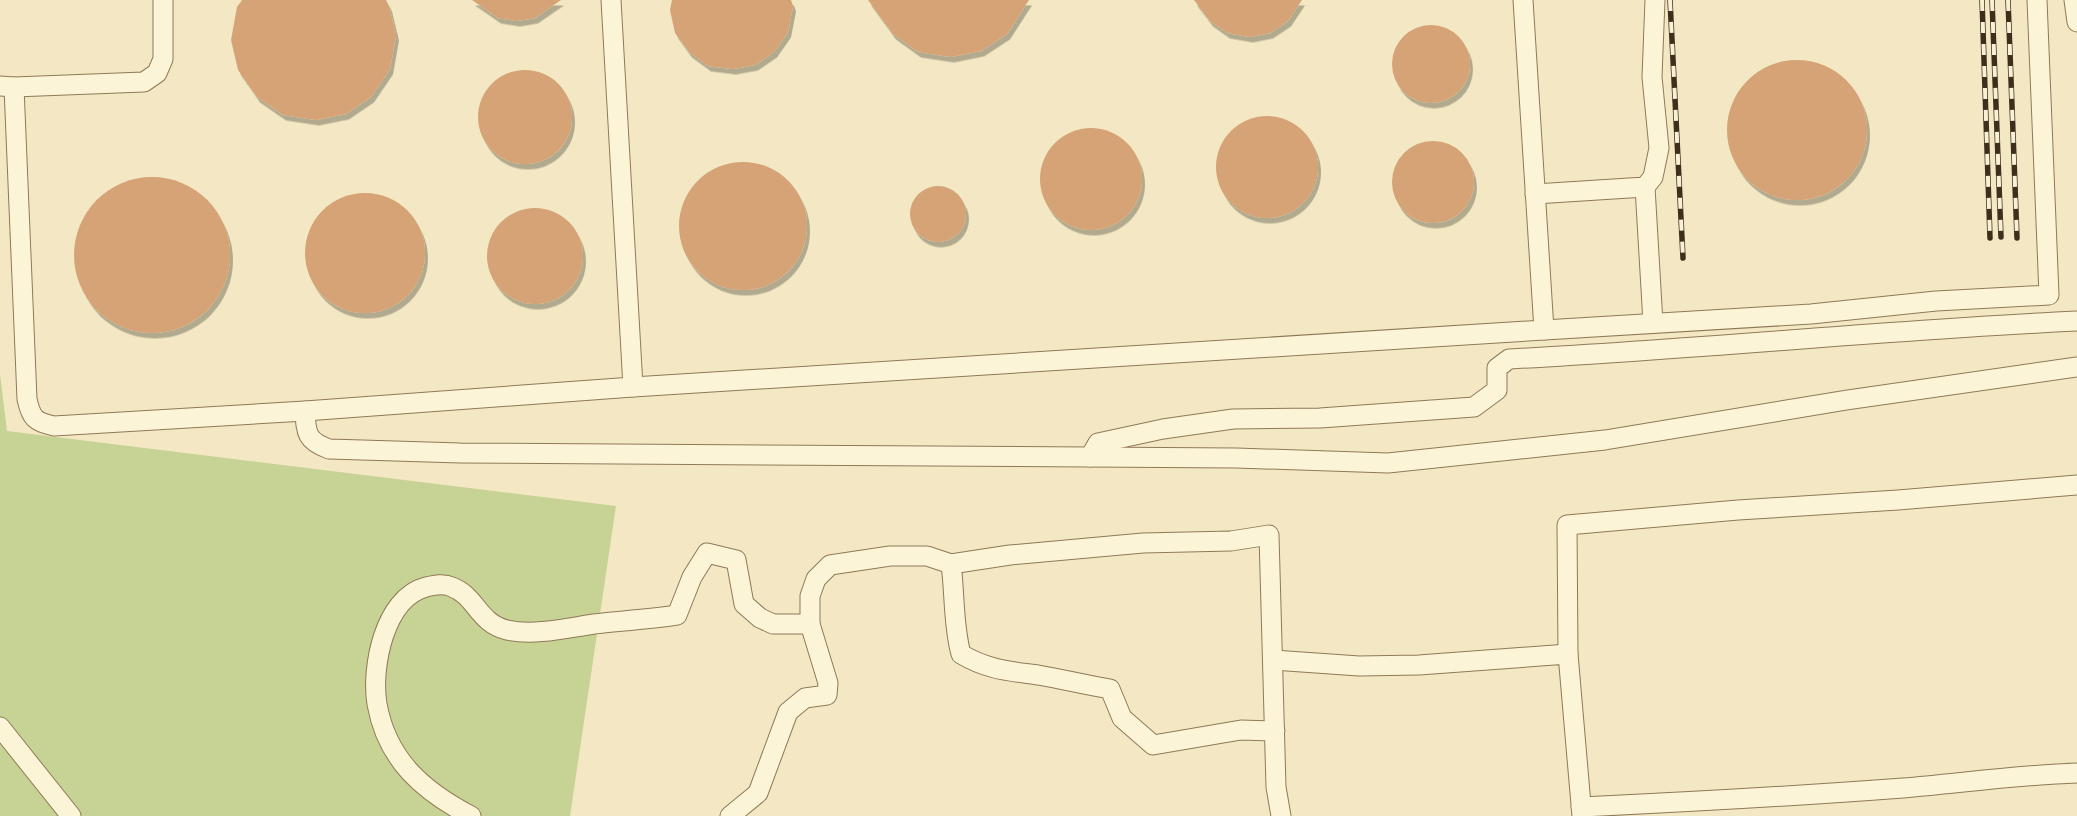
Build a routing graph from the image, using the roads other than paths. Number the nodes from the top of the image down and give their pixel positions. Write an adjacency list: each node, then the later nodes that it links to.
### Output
1 (163, 0): 8 (street)
2 (611, 0): 15 (street)
3 (1523, 0): 10 (street)
4 (1655, 0): 9 (street)
5 (2037, 0): 12 (street)
6 (2074, 0): 7 (street)
7 (2077, 22)
8 (7, 86): 16 (street)
9 (1645, 187): 10 (street); 12 (street)
10 (1536, 194): 13 (street)
11 (2077, 321): 17 (street)
12 (1653, 324): 13 (street)
13 (1544, 330): 15 (street)
14 (2077, 367): 17 (street)
15 (633, 387): 16 (street)
16 (305, 411): 17 (street)
17 (1090, 457)
18 (2077, 485): 21 (street)
19 (951, 564): 20 (street); 22 (street); 24 (street)
20 (810, 624): 28 (street); 29 (street)
21 (1568, 654): 22 (street); 26 (street)
22 (1272, 660): 24 (street)
23 (0, 727): 27 (street)
24 (1275, 731): 30 (street)
25 (2077, 773): 26 (street)
26 (1582, 811)
27 (71, 816)
28 (471, 816)
29 (730, 816)
30 (1281, 816)

